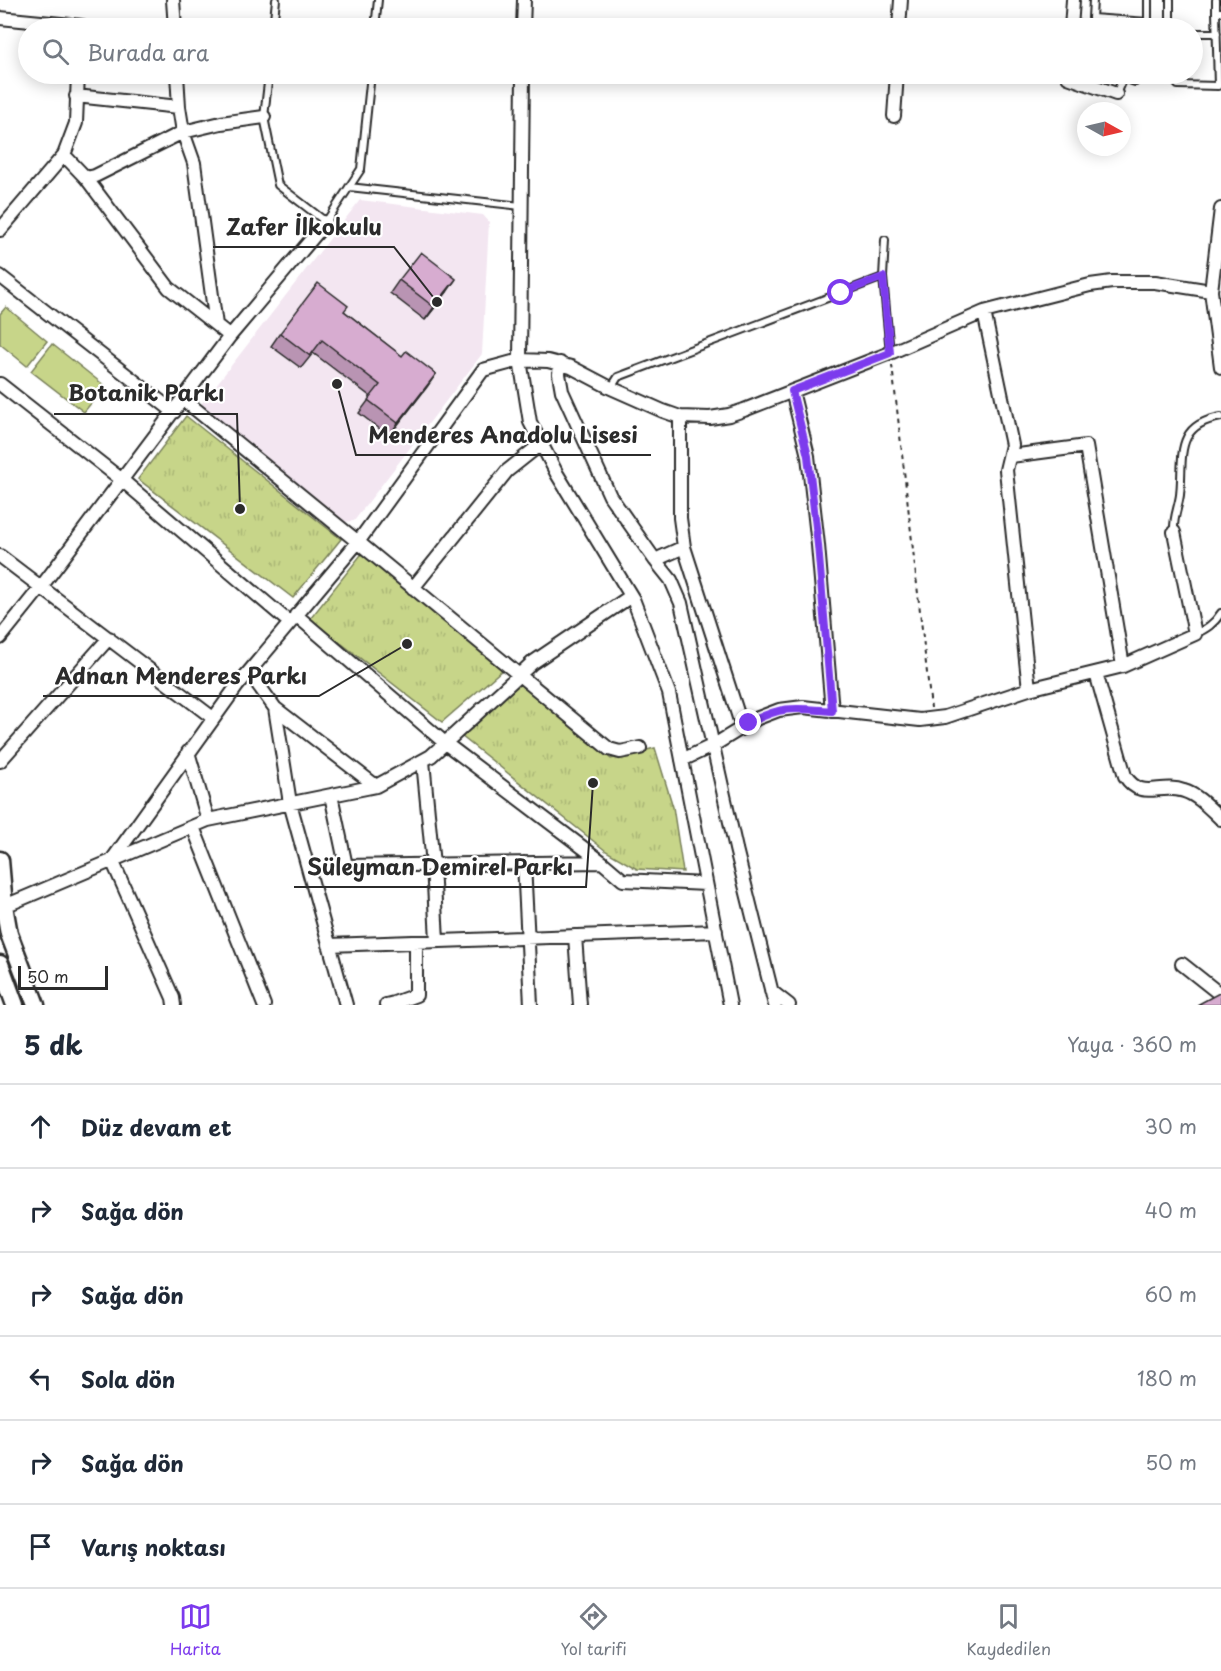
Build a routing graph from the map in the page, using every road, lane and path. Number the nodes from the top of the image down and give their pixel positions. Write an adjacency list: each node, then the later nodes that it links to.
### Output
1 (173, 0): 13 (street)
2 (276, 0): 14 (lane)
3 (378, 0): 15 (lane)
4 (520, 0): 16 (street)
5 (901, 0): 17 (street)
6 (1073, 0): 18 (street)
7 (1093, 0): 19 (lane)
8 (1148, 0): 20 (lane)
9 (1170, 0): 21 (lane)
10 (1216, 0): 11 (lane)
11 (1219, 12): 24 (lane)
12 (0, 18): 22 (street)
13 (174, 18)
14 (274, 18)
15 (376, 18)
16 (522, 18)
17 (900, 18)
18 (1072, 18)
19 (1092, 18)
20 (1148, 18)
21 (1170, 18)
22 (18, 20)
23 (1203, 33): 24 (lane)
24 (1217, 33): 33 (lane)
25 (77, 84): 35 (street)
26 (178, 84): 36 (street)
27 (268, 84): 38 (lane)
28 (370, 84): 42 (lane)
29 (523, 84): 43 (street)
30 (896, 84): 37 (street)
31 (1089, 84): 34 (street)
32 (1120, 84): 34 (lane)
33 (1177, 84)
34 (1116, 94)
35 (76, 96): 36 (street); 40 (street)
36 (179, 106): 39 (street)
37 (894, 116)
38 (264, 117): 39 (street); 45 (lane)
39 (183, 132): 41 (street); 52 (street)
40 (64, 155): 41 (street); 46 (street)
41 (86, 178): 52 (street)
42 (349, 187): 43 (lane); 45 (lane)
43 (521, 206): 55 (street)
44 (1221, 209): 50 (street)
45 (326, 222): 53 (street)
46 (0, 230)
47 (885, 240): 49 (lane)
48 (0, 276): 62 (street)
49 (883, 277): 54 (lane); 59 (lane)
50 (1211, 291): 51 (street); 57 (street)
51 (984, 312): 54 (street); 66 (street)
52 (216, 325): 53 (street)
53 (230, 336): 61 (street)
54 (890, 353): 60 (street); 89 (path)
55 (520, 360): 56 (street); 65 (street); 69 (street)
56 (560, 363): 59 (street); 72 (street)
57 (1221, 367)
58 (0, 384): 67 (street)
59 (611, 388): 63 (street)
60 (792, 391): 63 (street); 87 (street)
61 (183, 399): 62 (street); 69 (street)
62 (174, 411): 67 (street)
63 (680, 417): 70 (street)
64 (1221, 417): 68 (lane)
65 (541, 444): 74 (street); 75 (street)
66 (1011, 456): 81 (street); 85 (street)
67 (122, 480): 73 (street); 77 (street)
68 (1174, 532): 78 (street)
69 (358, 542): 74 (street); 77 (street)
70 (684, 547): 72 (street); 90 (street)
71 (0, 556): 73 (street)
72 (655, 560): 92 (street)
73 (41, 587): 79 (street); 80 (street)
74 (414, 588): 84 (street)
75 (631, 596): 84 (street); 96 (street)
76 (1221, 614): 78 (lane)
77 (293, 619): 82 (street); 91 (street)
78 (1195, 634): 81 (street)
79 (0, 638)
80 (109, 638): 88 (street); 97 (street)
81 (1123, 666): 83 (street)
82 (249, 672): 86 (street); 88 (street)
83 (1096, 673): 85 (street); 101 (street)
84 (519, 675): 91 (street); 93 (street)
85 (1029, 689): 89 (street)
86 (275, 708): 98 (street); 100 (street)
87 (832, 711): 89 (street); 90 (street)
88 (213, 718): 94 (street)
89 (933, 719)
90 (742, 727): 92 (street)
91 (445, 743): 95 (street); 106 (street)
92 (714, 745): 96 (street); 120 (street)
93 (640, 748)
94 (188, 752): 102 (street); 105 (street)
95 (423, 760): 98 (street); 108 (street)
96 (682, 760): 109 (street)
97 (0, 761)
98 (376, 786): 99 (street)
99 (331, 795): 100 (street); 108 (street)
100 (290, 803): 102 (street); 116 (street)
101 (1221, 819)
102 (208, 820): 103 (street)
103 (193, 827): 105 (street); 125 (street)
104 (0, 860): 110 (street)
105 (111, 860): 110 (street); 124 (street)
106 (602, 862): 107 (street); 109 (street)
107 (524, 863): 108 (street); 113 (street)
108 (433, 865): 114 (street)
109 (706, 884): 111 (street)
110 (2, 907): 123 (street)
111 (716, 932): 112 (street); 130 (street)
112 (575, 936): 113 (street); 129 (street)
113 (527, 938): 114 (street); 128 (street)
114 (437, 941): 115 (street)
115 (416, 942): 116 (street); 127 (street)
116 (329, 945): 126 (street)
117 (0, 964): 119 (street)
118 (1182, 964): 121 (street)
119 (4, 988): 122 (street)
120 (771, 991): 131 (street); 132 (street)
121 (1221, 995)
122 (15, 1005)
123 (36, 1005)
124 (174, 1005)
125 (264, 1005)
126 (346, 1005)
127 (386, 1005)
128 (531, 1005)
129 (579, 1005)
130 (730, 1005)
131 (774, 1005)
132 (789, 1005)

